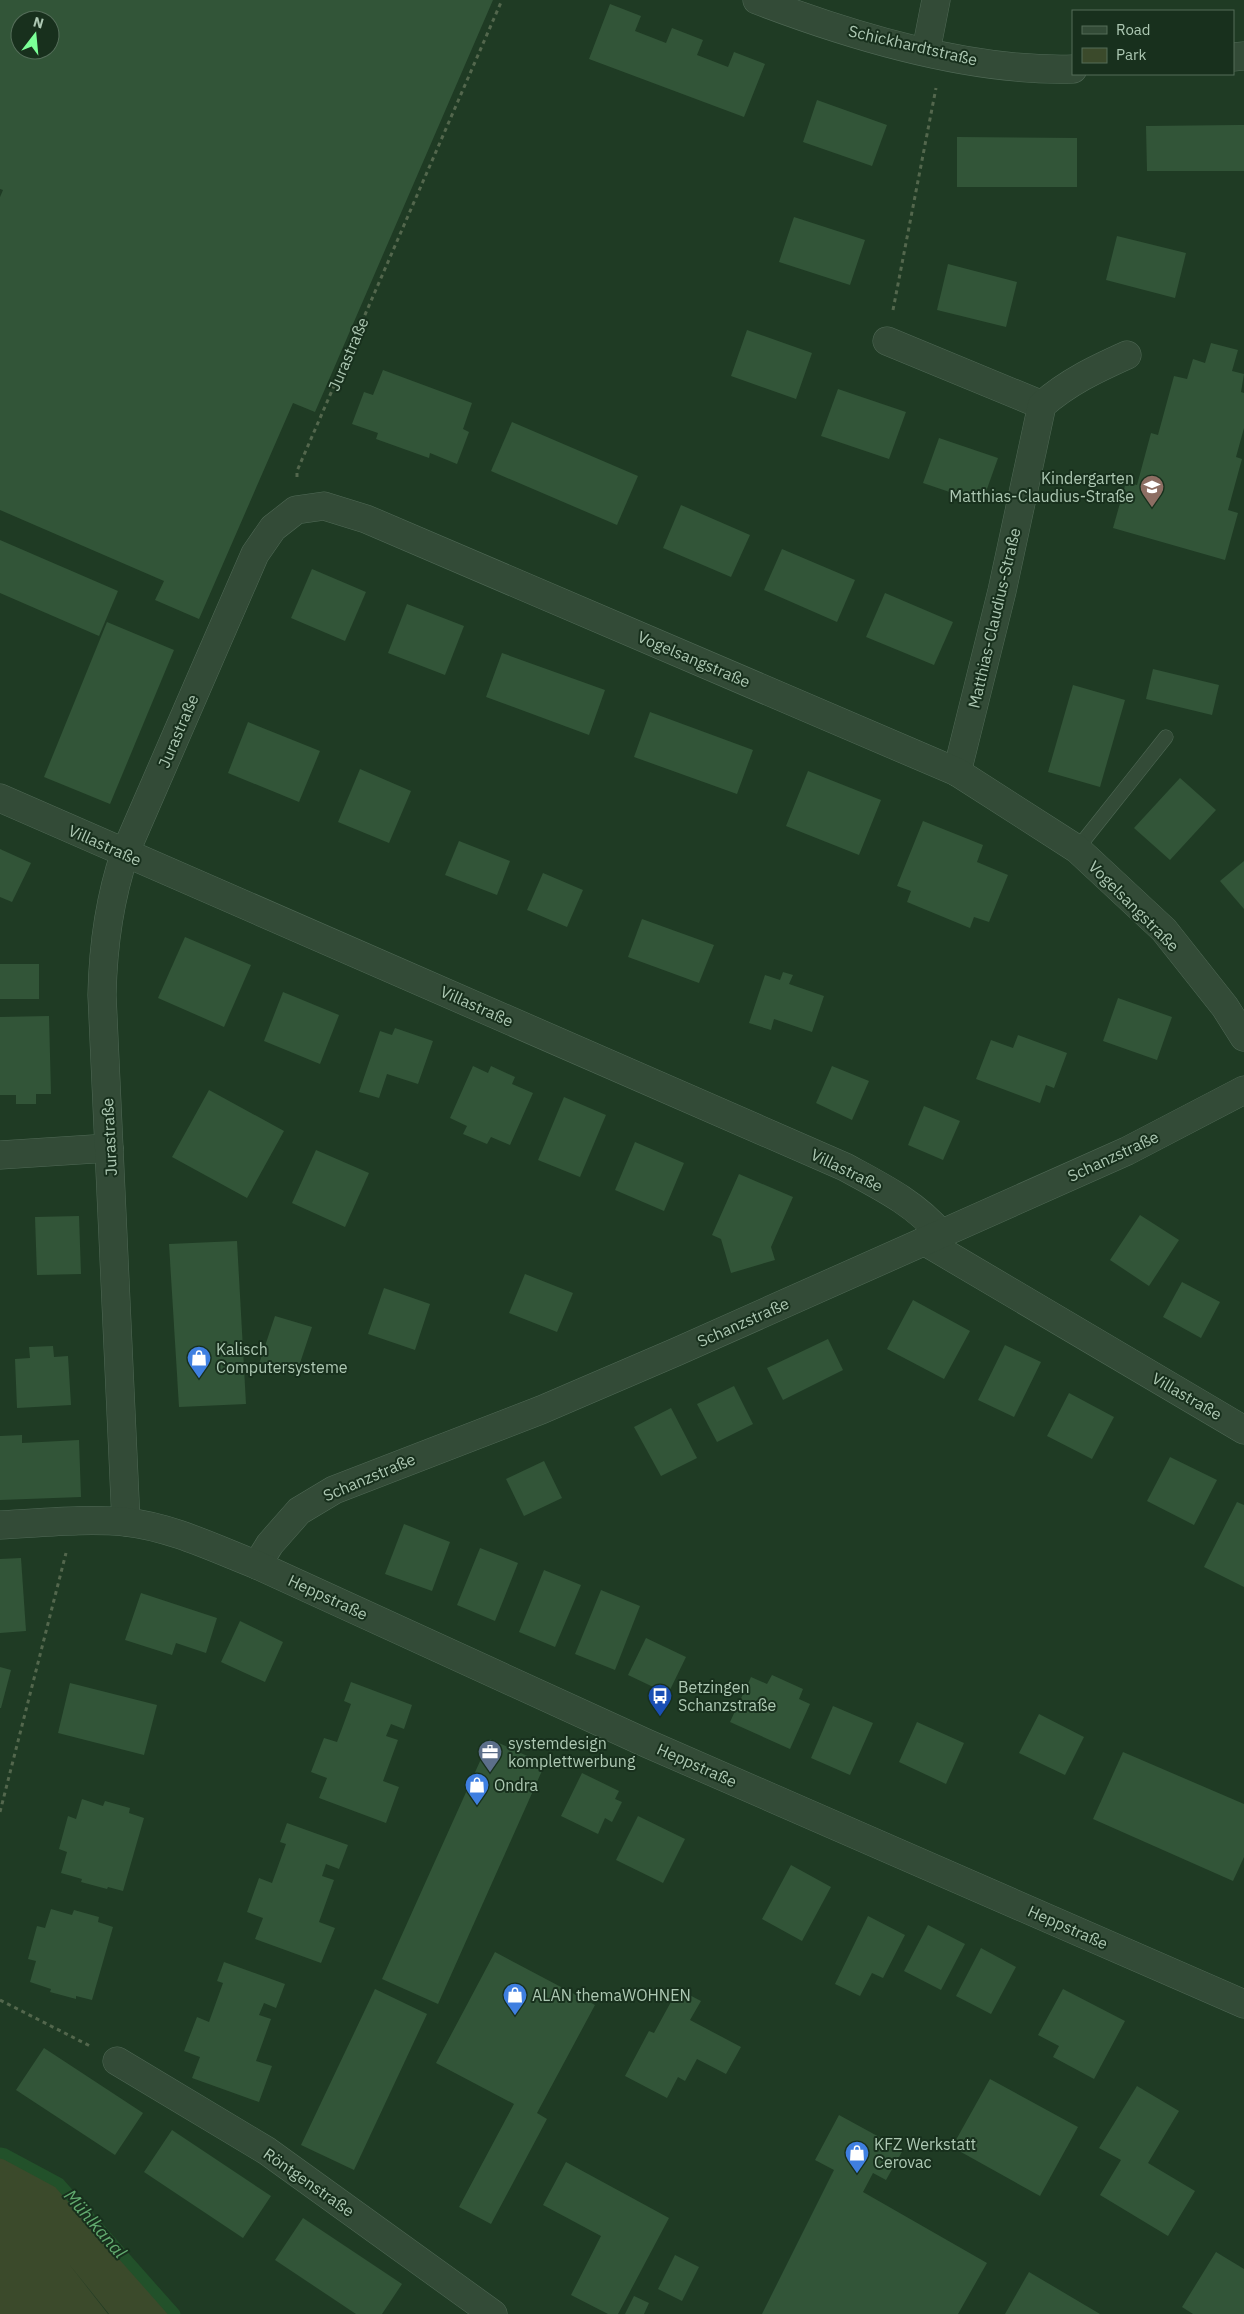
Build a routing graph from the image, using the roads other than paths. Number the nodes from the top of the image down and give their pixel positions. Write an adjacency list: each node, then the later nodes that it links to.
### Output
1 (757, 0): 3 (street, Schickhardtstraße)
2 (936, 0): 3 (street)
3 (935, 54): 4 (street, Schickhardtstraße)
4 (1072, 69)
5 (887, 341): 7 (street)
6 (1126, 355): 7 (street)
7 (1042, 405): 10 (street, Matthias-Claudius-Straße)
8 (296, 510): 10 (street, Vogelsangstraße); 13 (street, Jurastraße)
9 (1166, 737): 12 (lane, Vogelsangstraße)
10 (957, 772): 12 (street, Vogelsangstraße)
11 (0, 798): 13 (street, Villastraße)
12 (1077, 849): 14 (street, Vogelsangstraße)
13 (125, 853): 16 (street, Jurastraße); 18 (street, Villastraße)
14 (1244, 1037)
15 (1244, 1090): 18 (street, Schanzstraße)
16 (109, 1148): 17 (street); 20 (street, Jurastraße)
17 (0, 1155)
18 (932, 1238): 19 (street, Villastraße); 22 (street, Schanzstraße)
19 (1244, 1430)
20 (126, 1522): 21 (street, Heppstraße); 22 (street, Heppstraße)
21 (0, 1526)
22 (257, 1565): 23 (street, Heppstraße)
23 (1244, 2004)
24 (117, 2060): 25 (street, Röntgenstraße)
25 (493, 2314)

